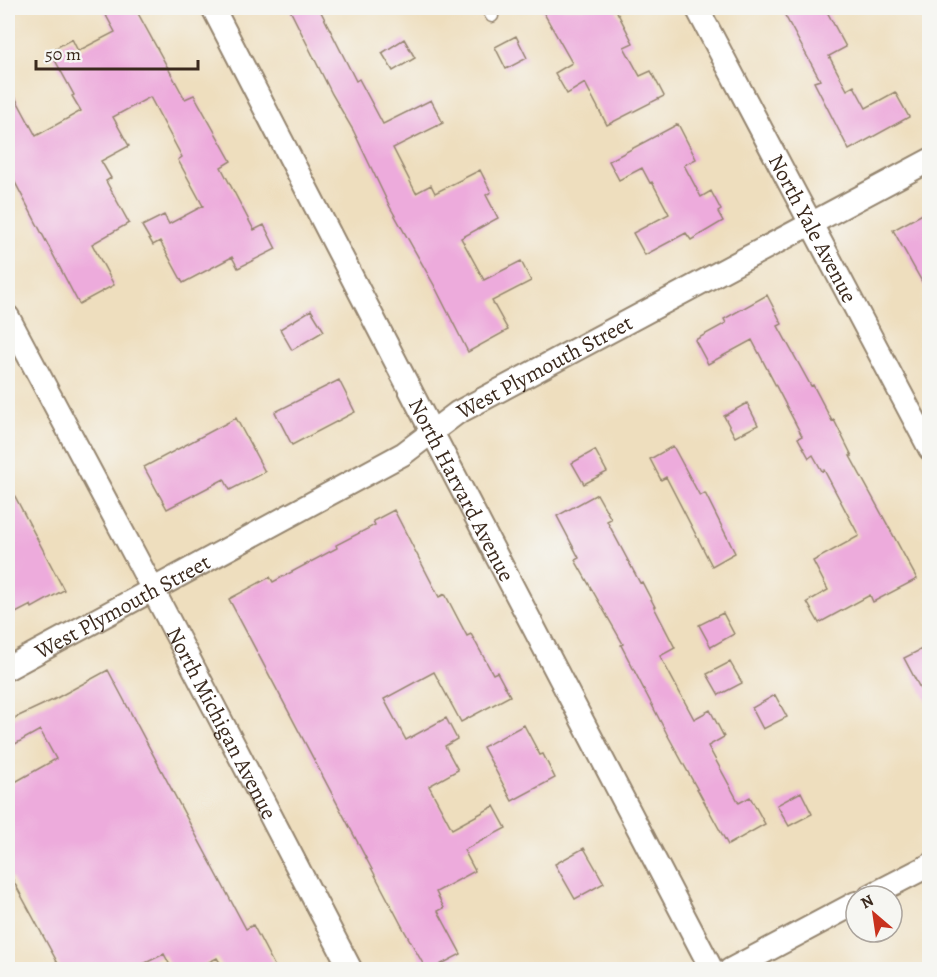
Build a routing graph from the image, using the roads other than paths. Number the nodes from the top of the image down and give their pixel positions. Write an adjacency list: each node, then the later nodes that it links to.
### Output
1 (213, 8): 6 (street, North Harvard Avenue)
2 (697, 8): 4 (street, North Yale Avenue)
3 (930, 160): 4 (street, West Plymouth Street)
4 (810, 224): 6 (street, West Plymouth Street); 7 (street, North Yale Avenue)
5 (8, 317): 8 (street, North Michigan Avenue)
6 (432, 432): 8 (street, West Plymouth Street); 14 (street, North Harvard Avenue)
7 (930, 449)
8 (153, 590): 9 (street, West Plymouth Street); 13 (street, North Michigan Avenue)
9 (8, 668)
10 (930, 865): 11 (street)
11 (893, 884)
12 (844, 909): 15 (street)
13 (351, 969)
14 (712, 969)
15 (730, 969)

